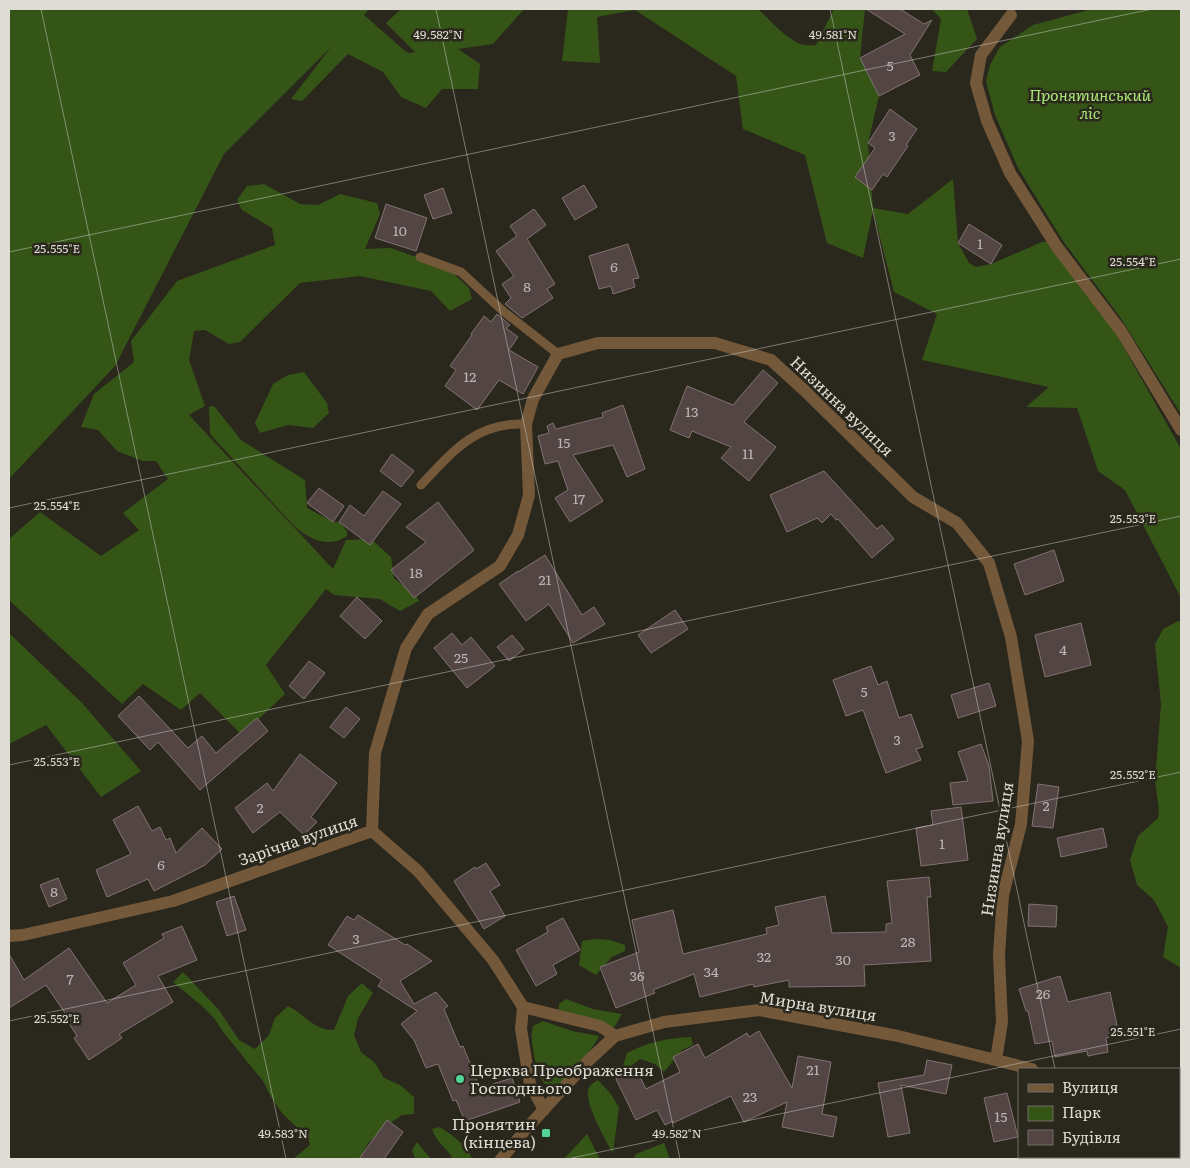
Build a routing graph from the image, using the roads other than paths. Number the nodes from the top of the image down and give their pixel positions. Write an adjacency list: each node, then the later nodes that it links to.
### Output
1 (1011, 15): 5 (street)
2 (420, 257): 3 (lane)
3 (558, 354): 4 (street); 11 (street, Низинна вулиця)
4 (526, 424): 6 (lane); 7 (street)
5 (1181, 430)
6 (421, 485)
7 (372, 831): 8 (street, Зарічна вулиця); 9 (street, Зарічна вулиця)
8 (9, 936)
9 (523, 1007): 10 (street); 13 (street)
10 (615, 1036): 11 (street, Мирна вулиця); 13 (street, Мирна вулиця)
11 (996, 1060): 12 (street, Мирна вулиця)
12 (1028, 1068)
13 (544, 1110): 14 (street, Мирна вулиця)
14 (501, 1159)

